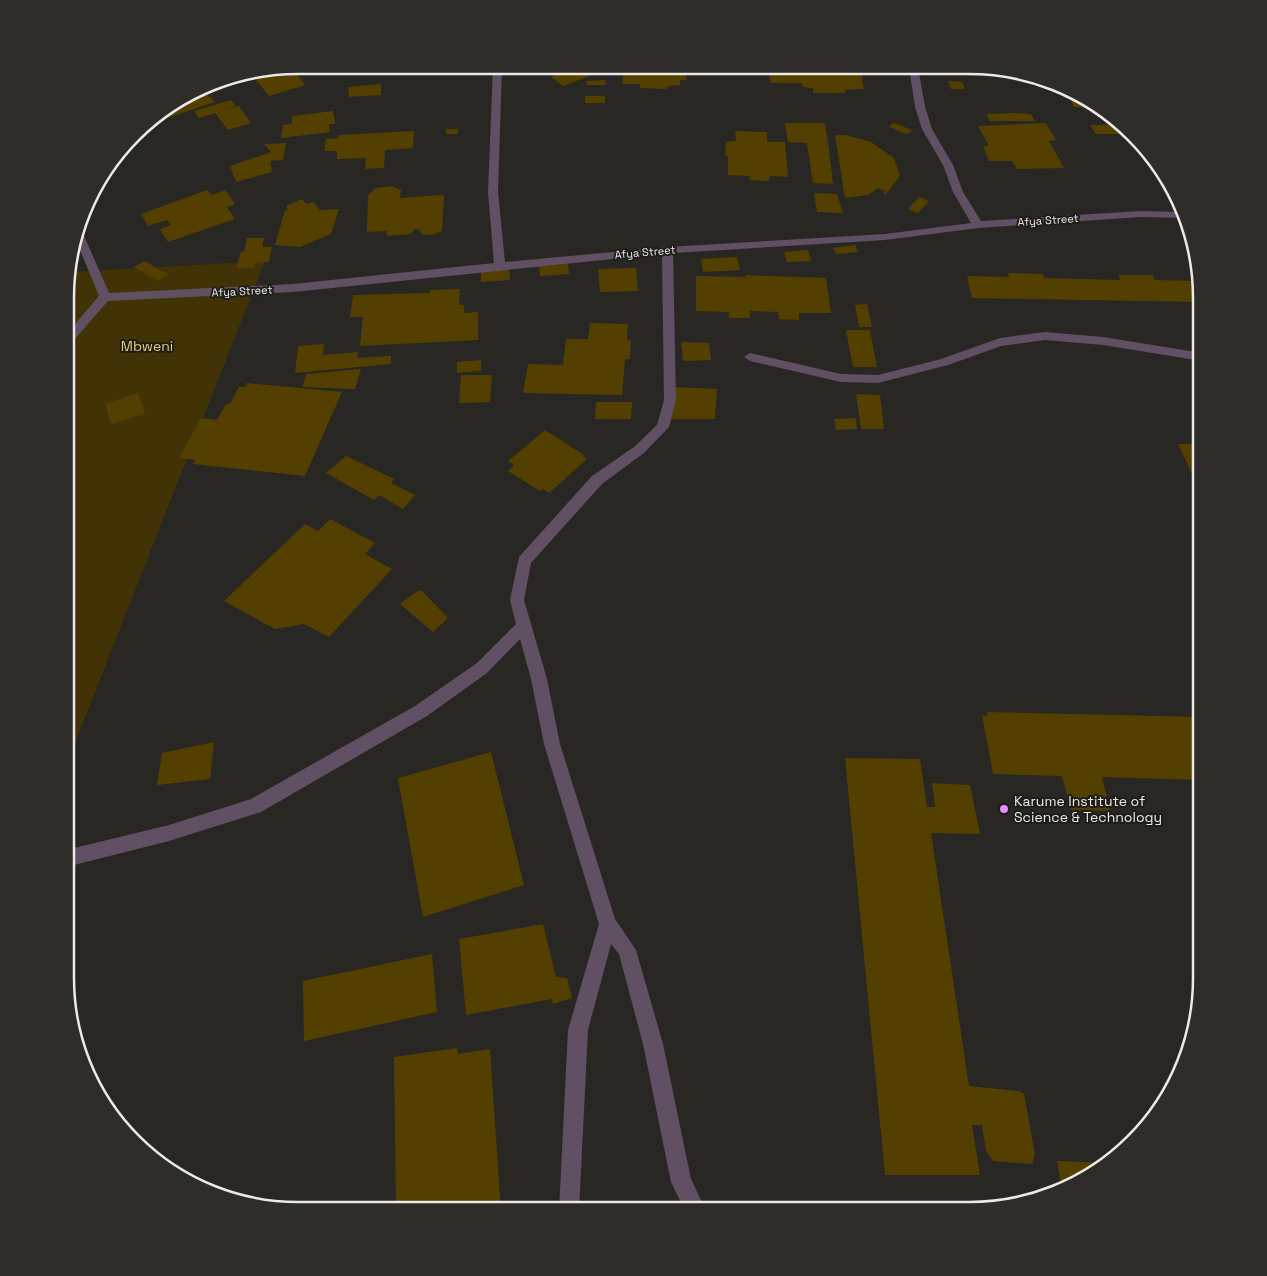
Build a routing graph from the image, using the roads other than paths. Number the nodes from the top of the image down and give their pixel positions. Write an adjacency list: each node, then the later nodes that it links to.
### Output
1 (496, 74): 7 (street)
2 (915, 74): 4 (street)
3 (1177, 215): 4 (street, Afya Street)
4 (978, 225): 6 (street, Afya Street)
5 (81, 240): 8 (street)
6 (667, 250): 7 (street, Afya Street); 12 (street)
7 (500, 267): 8 (street, Afya Street)
8 (105, 297): 9 (street)
9 (74, 333)
10 (1193, 356): 11 (street)
11 (750, 357)
12 (524, 626): 13 (street); 14 (street)
13 (74, 857)
14 (608, 924): 15 (street); 16 (street)
15 (569, 1202)
16 (692, 1202)

